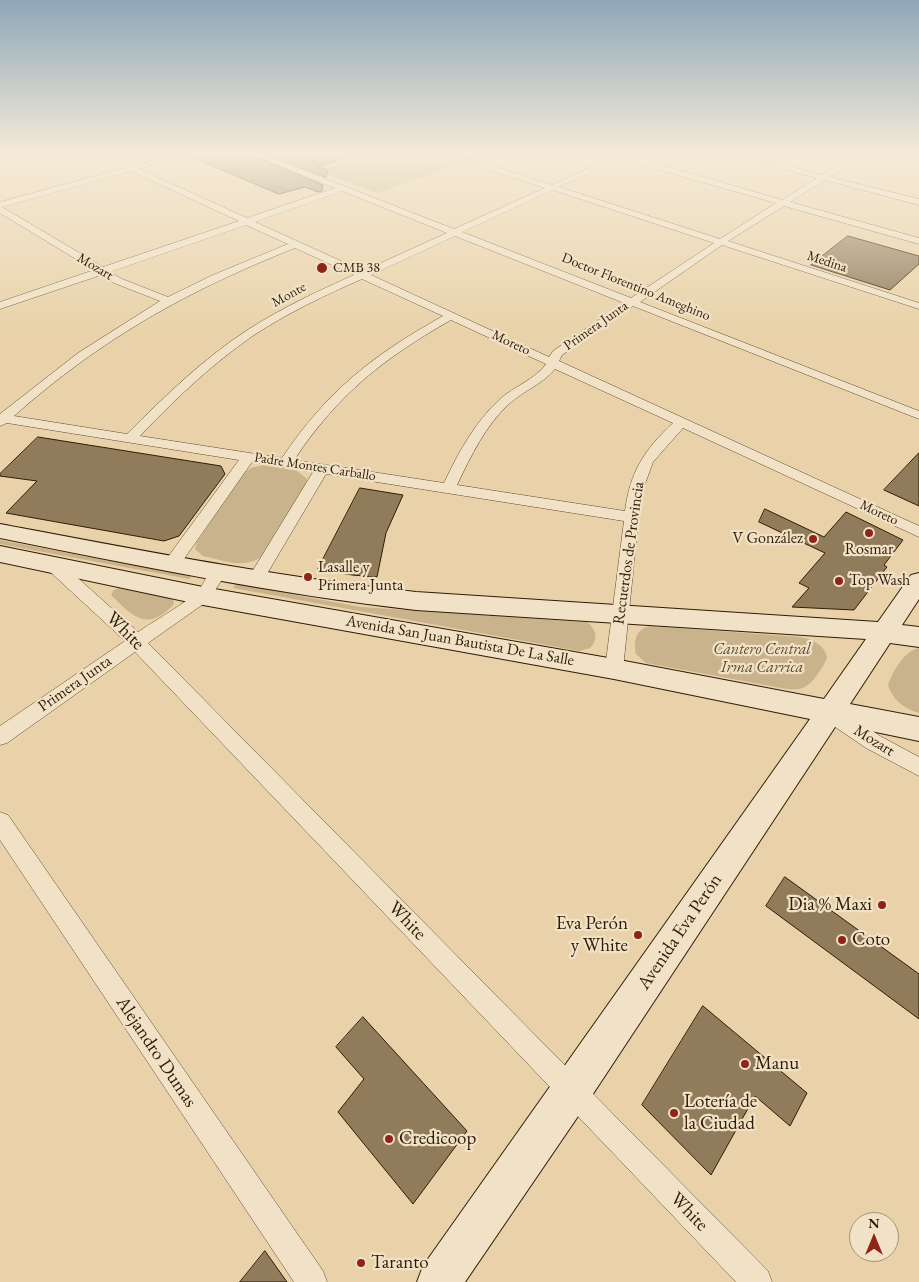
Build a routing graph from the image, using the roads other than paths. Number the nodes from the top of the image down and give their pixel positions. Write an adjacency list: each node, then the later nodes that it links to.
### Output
1 (10, 215): 14 (street, Mozart)
2 (234, 215): 9 (street, Moreto)
3 (265, 215): 9 (street)
4 (412, 215): 10 (street, Doctor Florentino Ameghino)
5 (493, 215): 10 (street, Monte)
6 (635, 215): 12 (street, Medina)
7 (764, 215): 12 (street, Primera Junta)
8 (825, 215): 11 (street)
9 (247, 221): 13 (street, Moreto); 14 (street)
10 (456, 232): 15 (street, Monte); 17 (street, Doctor Florentino Ameghino)
11 (919, 241)
12 (721, 242): 17 (street, Primera Junta); 19 (street, Medina)
13 (296, 244): 15 (street, Moreto); 16 (street)
14 (102, 271): 16 (street, Mozart); 18 (street)
15 (363, 275): 20 (street, Moreto); 25 (street, Monte)
16 (169, 301): 23 (street)
17 (631, 301): 21 (street, Primera Junta); 22 (street, Doctor Florentino Ameghino)
18 (0, 306)
19 (919, 306)
20 (451, 316): 21 (street, Moreto); 27 (street)
21 (552, 362): 24 (street, Moreto); 29 (street, Primera Junta)
22 (919, 415)
23 (1, 420): 25 (street, Padre Montes Carballo)
24 (681, 423): 30 (street, Recuerdos de Provincia); 32 (street, Moreto)
25 (130, 438): 26 (street, Padre Montes Carballo)
26 (248, 457): 27 (street, Padre Montes Carballo); 35 (street)
27 (285, 463): 28 (street, Padre Montes Carballo)
28 (322, 468): 29 (street, Padre Montes Carballo); 37 (street)
29 (449, 488): 30 (street, Padre Montes Carballo)
30 (631, 517): 40 (street, Recuerdos de Provincia)
31 (0, 531): 35 (street, Avenida San Juan Bautista De La Salle)
32 (919, 532)
33 (0, 554): 34 (street, Avenida San Juan Bautista De La Salle)
34 (53, 564): 39 (street, Avenida San Juan Bautista De La Salle); 43 (street, White)
35 (171, 565): 36 (street, Avenida San Juan Bautista De La Salle)
36 (218, 574): 37 (street, Avenida San Juan Bautista De La Salle); 39 (street, Primera Junta)
37 (256, 580): 40 (street, Avenida San Juan Bautista De La Salle)
38 (919, 581): 41 (street, Avenida Eva Perón)
39 (203, 596): 43 (street, Primera Junta); 44 (street, Avenida San Juan Bautista De La Salle)
40 (620, 615): 41 (street, Avenida San Juan Bautista De La Salle); 44 (street, Recuerdos de Provincia)
41 (885, 632): 42 (street, Avenida San Juan Bautista De La Salle); 45 (street, Avenida Eva Perón)
42 (919, 637)
43 (135, 642): 47 (street, Primera Junta); 50 (street, White)
44 (614, 668): 45 (street, Avenida San Juan Bautista De La Salle)
45 (829, 712): 46 (street, Avenida San Juan Bautista De La Salle); 48 (street, Mozart); 50 (street, Avenida Eva Perón)
46 (919, 729)
47 (0, 737)
48 (919, 767)
49 (0, 822): 51 (street, Alejandro Dumas)
50 (571, 1092): 52 (street, Avenida Eva Perón); 53 (street, White)
51 (312, 1282)
52 (439, 1282)
53 (757, 1282)

